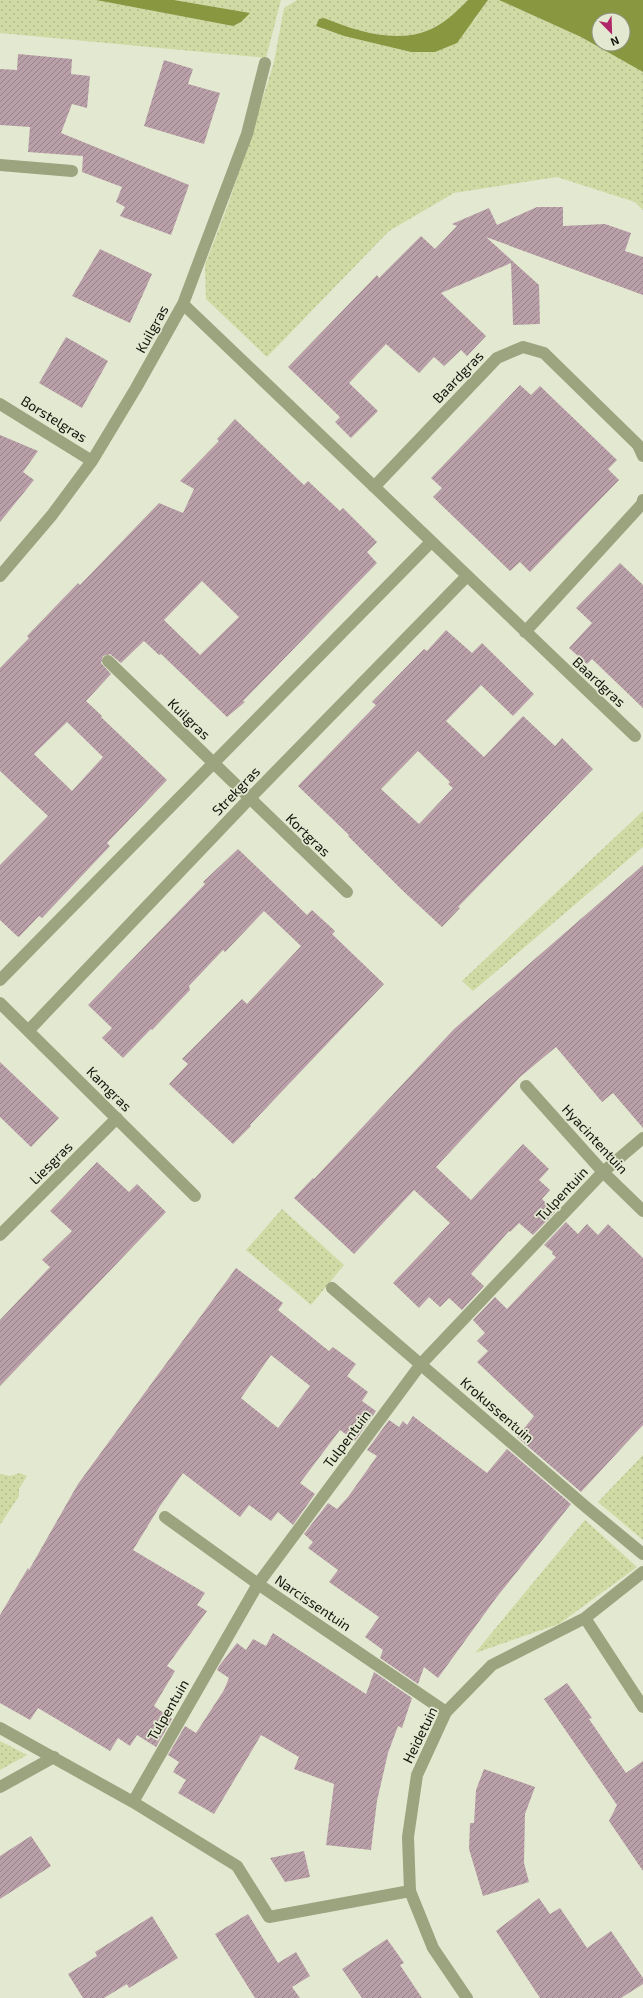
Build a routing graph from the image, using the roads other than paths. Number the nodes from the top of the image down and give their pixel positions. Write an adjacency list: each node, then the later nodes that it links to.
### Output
1 (265, 63): 4 (street, Kuilgras)
2 (0, 165): 3 (street)
3 (72, 171)
4 (183, 304): 7 (street, Kuilgras); 8 (street, Baardgras)
5 (0, 404): 7 (street, Borstelgras)
6 (643, 456): 8 (street, Baardgras)
7 (92, 461): 11 (street, Kuilgras)
8 (374, 487): 10 (street, Baardgras)
9 (643, 500): 13 (street)
10 (431, 542): 12 (street, Baardgras); 16 (street)
11 (0, 576)
12 (467, 576): 13 (street, Baardgras); 17 (street, Strekgras)
13 (525, 632): 15 (street, Baardgras)
14 (108, 661): 16 (street, Kuilgras)
15 (635, 736)
16 (213, 764): 17 (street, Kuilgras); 19 (street)
17 (249, 799): 18 (street, Kortgras); 21 (street, Strekgras)
18 (347, 892)
19 (0, 980)
20 (0, 1003): 21 (street, Kamgras)
21 (29, 1030): 23 (street, Kamgras)
22 (526, 1086): 25 (street, Hyacintentuin)
23 (117, 1118): 26 (street, Kamgras); 28 (street, Liesgras)
24 (643, 1138): 25 (street, Tulpentuin)
25 (603, 1172): 27 (street, Hyacintentuin); 30 (street, Tulpentuin)
26 (195, 1196)
27 (643, 1211)
28 (2, 1229)
29 (332, 1288): 30 (street, Krokussentuin)
30 (421, 1364): 32 (street, Krokussentuin); 34 (street, Tulpentuin)
31 (165, 1517): 34 (street, Narcissentuin)
32 (643, 1554)
33 (643, 1572): 35 (street, Heidetuin)
34 (258, 1584): 37 (street, Narcissentuin); 41 (street, Tulpentuin)
35 (584, 1618): 36 (street); 37 (street, Heidetuin)
36 (643, 1707)
37 (446, 1712): 42 (street, Heidetuin)
38 (0, 1728): 39 (street)
39 (54, 1757): 40 (street); 41 (street)
40 (0, 1787)
41 (133, 1802): 42 (street)
42 (410, 1891): 43 (street, Heidetuin)
43 (467, 1998)

